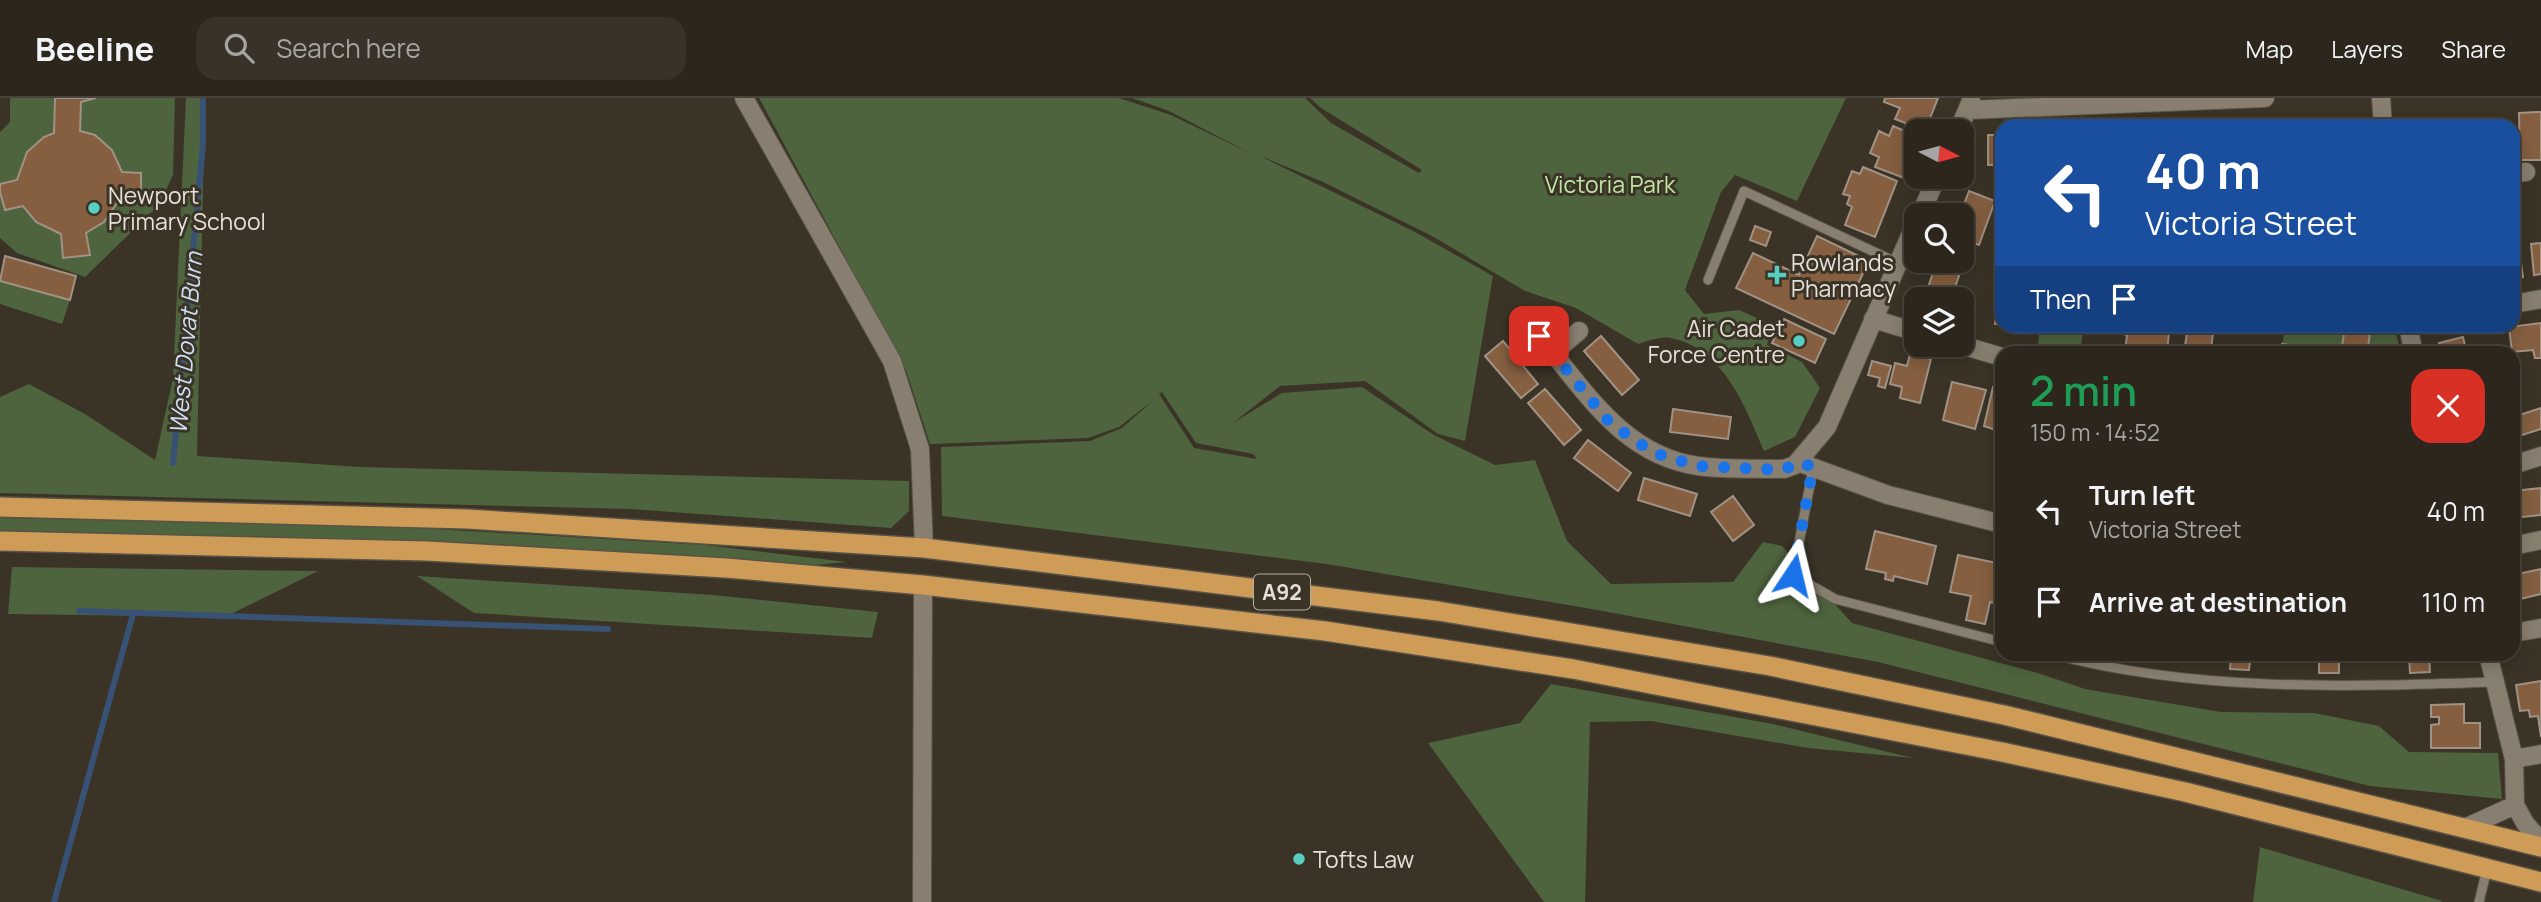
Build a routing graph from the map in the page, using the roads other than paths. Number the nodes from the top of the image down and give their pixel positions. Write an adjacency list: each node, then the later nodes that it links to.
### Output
1 (744, 98): 26 (street)
2 (2265, 98): 4 (street)
3 (2381, 98): 5 (street)
4 (1970, 104)
5 (2383, 119)
6 (1904, 249): 7 (street)
7 (1898, 263): 8 (lane); 11 (street)
8 (1708, 279)
9 (2541, 299): 10 (street)
10 (2520, 303)
11 (1873, 320): 12 (street); 20 (street)
12 (1904, 329)
13 (1579, 331): 16 (street)
14 (1539, 336): 16 (street)
15 (1974, 349): 17 (street)
16 (1553, 353): 20 (street)
17 (1995, 355)
18 (2541, 456): 19 (street)
19 (2520, 463)
20 (1806, 465): 22 (street); 30 (lane)
21 (0, 507): 26 (highway, A92)
22 (1995, 522)
23 (2541, 540): 25 (street)
24 (0, 541): 27 (highway, A92)
25 (2520, 544)
26 (923, 548): 37 (highway, A92)
27 (923, 584): 39 (highway, A92); 41 (street)
28 (2541, 628): 29 (street)
29 (2520, 632)
30 (1995, 640)
31 (2090, 661): 33 (lane)
32 (2490, 661): 33 (street)
33 (2495, 682): 35 (street)
34 (2541, 754): 35 (street)
35 (2514, 759): 36 (street)
36 (2515, 804): 37 (street); 38 (street)
37 (2467, 827): 38 (highway, A92)
38 (2541, 844)
39 (2487, 869): 40 (highway, A92); 42 (lane)
40 (2541, 882)
41 (922, 902)
42 (2479, 902)

